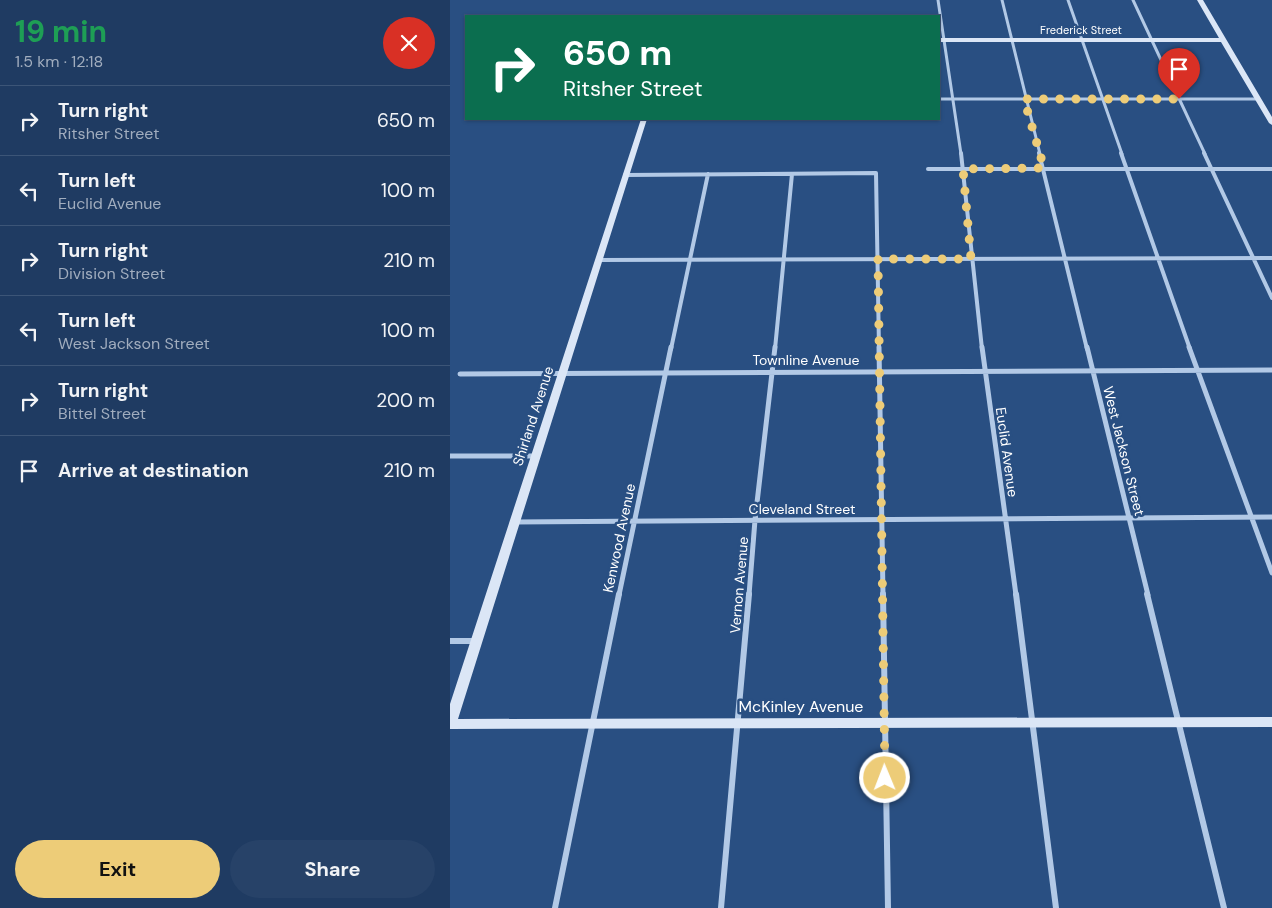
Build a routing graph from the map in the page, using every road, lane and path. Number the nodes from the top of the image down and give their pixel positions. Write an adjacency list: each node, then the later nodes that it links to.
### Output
1 (938, 0): 6 (street, Euclid Avenue)
2 (1002, 0): 9 (street, West Jackson Street)
3 (1068, 0): 10 (street)
4 (1133, 0): 11 (street)
5 (1200, 0): 12 (street)
6 (939, 15)
7 (940, 27): 8 (street, Euclid Avenue)
8 (941, 40): 9 (street, Frederick Street); 14 (street, Euclid Avenue)
9 (1010, 40): 10 (street, Frederick Street); 15 (street, West Jackson Street)
10 (1082, 40): 11 (street, Frederick Street); 16 (street)
11 (1151, 40): 12 (street, Frederick Street); 17 (street)
12 (1224, 40): 18 (street)
13 (940, 99): 14 (street)
14 (952, 99): 15 (street); 23 (street, Euclid Avenue)
15 (1024, 99): 16 (street); 21 (street, West Jackson Street)
16 (1102, 99): 17 (street); 24 (street)
17 (1179, 99): 18 (street); 25 (street)
18 (1258, 99): 20 (street)
19 (644, 120): 29 (street, Shirland Avenue)
20 (1272, 123)
21 (1044, 168): 23 (street); 24 (street); 30 (street, West Jackson Street)
22 (928, 169): 23 (street)
23 (963, 169): 37 (street, Euclid Avenue)
24 (1128, 169): 25 (street); 31 (street)
25 (1213, 169): 26 (street); 32 (street)
26 (1272, 169)
27 (708, 174): 28 (street); 29 (street); 34 (street, Kenwood Avenue)
28 (792, 174): 35 (street, Vernon Avenue); 36 (street)
29 (626, 175): 38 (street, Shirland Avenue)
30 (1065, 258): 31 (street); 37 (street); 40 (street, West Jackson Street)
31 (1159, 258): 32 (street); 41 (street)
32 (1254, 258): 33 (street); 39 (street)
33 (1272, 258)
34 (690, 259): 35 (street); 38 (street); 46 (street, Kenwood Avenue)
35 (784, 259): 36 (street); 43 (street, Vernon Avenue)
36 (878, 259): 37 (street); 44 (street)
37 (971, 259): 45 (street, Euclid Avenue)
38 (598, 260): 47 (street, Shirland Avenue)
39 (1272, 298)
40 (1092, 370): 41 (street, Townline Avenue); 45 (street, Townline Avenue); 54 (street, West Jackson Street)
41 (1197, 370): 42 (street, Townline Avenue); 51 (street)
42 (1272, 370)
43 (773, 371): 44 (street, Townline Avenue); 46 (street, Townline Avenue); 56 (street, Vernon Avenue)
44 (879, 371): 45 (street, Townline Avenue); 55 (street)
45 (984, 371): 53 (street, Euclid Avenue)
46 (666, 372): 47 (street, Townline Avenue); 57 (street, Kenwood Avenue)
47 (562, 373): 48 (street, Townline Avenue); 50 (street, Shirland Avenue)
48 (460, 374)
49 (450, 456): 50 (street)
50 (535, 456): 58 (street, Shirland Avenue)
51 (1252, 517): 52 (street, Cleveland Street); 54 (street, Cleveland Street); 59 (street)
52 (1272, 517)
53 (1005, 518): 54 (street, Cleveland Street); 55 (street, Cleveland Street); 67 (street, Euclid Avenue)
54 (1129, 518): 63 (street, West Jackson Street)
55 (882, 519): 56 (street, Cleveland Street); 66 (street)
56 (755, 520): 57 (street, Cleveland Street); 62 (street, Vernon Avenue)
57 (634, 521): 58 (street, Cleveland Street); 65 (street, Kenwood Avenue)
58 (513, 522): 61 (street, Shirland Avenue)
59 (1272, 573)
60 (450, 641): 61 (street)
61 (476, 641): 68 (street, Shirland Avenue)
62 (739, 722): 65 (street, McKinley Avenue); 66 (street, McKinley Avenue); 70 (street, Vernon Avenue)
63 (1178, 722): 64 (street, McKinley Avenue); 67 (street, McKinley Avenue); 73 (street, West Jackson Street)
64 (1272, 722)
65 (592, 723): 68 (street, McKinley Avenue); 69 (street, Kenwood Avenue)
66 (884, 723): 67 (street, McKinley Avenue); 71 (street)
67 (1032, 723): 72 (street, Euclid Avenue)
68 (450, 724)
69 (555, 908)
70 (721, 908)
71 (888, 908)
72 (1056, 908)
73 (1224, 908)

